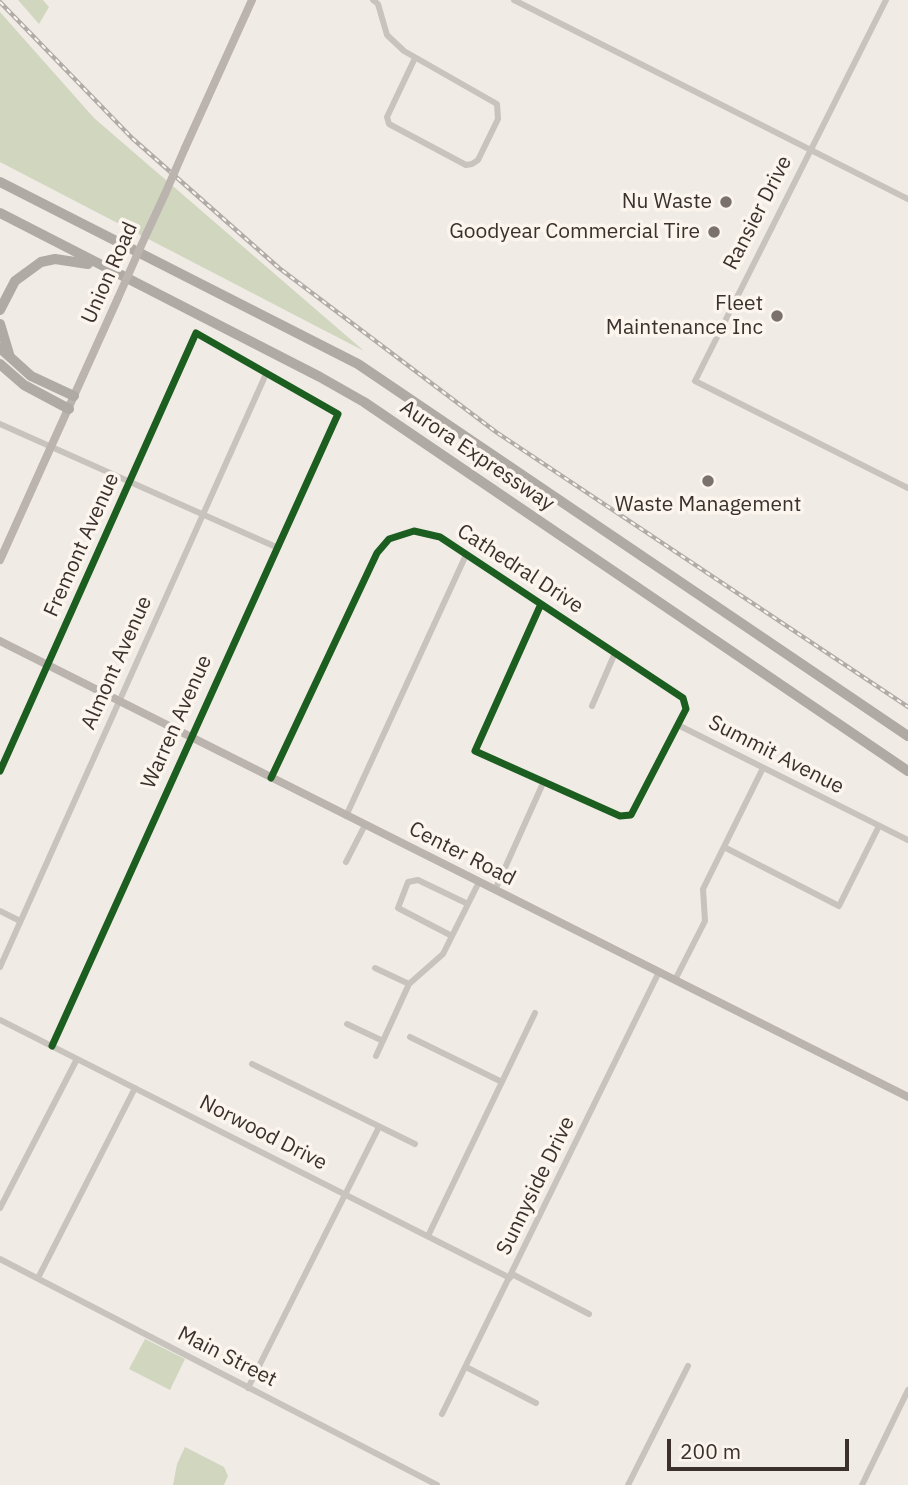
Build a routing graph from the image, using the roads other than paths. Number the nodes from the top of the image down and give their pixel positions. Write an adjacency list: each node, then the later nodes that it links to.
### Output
1 (252, 0): 17 (main road, Union Road, bridge)
2 (373, 0): 5 (street)
3 (514, 0): 6 (street)
4 (887, 0): 6 (street, Ransier Drive)
5 (415, 58): 5 (street)
6 (810, 149): 8 (street); 22 (street, Ransier Drive)
7 (0, 182): 34 (highway, Aurora Expressway)
8 (908, 199)
9 (0, 213): 10 (highway, Aurora Expressway)
10 (103, 267): 11 (highway); 38 (highway, Aurora Expressway)
11 (0, 310)
12 (0, 324): 14 (highway)
13 (0, 348): 14 (highway)
14 (12, 360): 17 (highway)
15 (0, 364): 18 (highway)
16 (266, 374): 21 (street, Fremont Avenue); 23 (street, Almont Avenue); 24 (street, Warren Avenue)
17 (74, 396): 18 (main road, Union Road)
18 (69, 409): 20 (main road, Union Road)
19 (0, 424): 20 (street)
20 (52, 447): 21 (street); 26 (main road, Union Road)
21 (130, 483): 23 (street); 30 (street, Fremont Avenue)
22 (908, 488)
23 (202, 515): 24 (street); 31 (street, Almont Avenue)
24 (276, 547): 35 (street, Warren Avenue)
25 (466, 555): 27 (street, Cathedral Drive); 39 (street, Cathedral Drive); 41 (street)
26 (0, 560)
27 (541, 604): 29 (street, Cathedral Drive); 40 (street, Summit Avenue)
28 (0, 641): 30 (main road, Center Road)
29 (615, 653): 32 (street); 33 (street, Cathedral Drive)
30 (47, 665): 31 (main road, Center Road); 37 (street, Fremont Avenue)
31 (119, 702): 35 (main road, Center Road); 51 (street, Almont Avenue)
32 (592, 706)
33 (678, 725): 36 (street, Summit Avenue); 40 (street, Summit Avenue)
34 (908, 736)
35 (189, 737): 39 (main road, Center Road); 63 (street, Warren Avenue)
36 (763, 768): 43 (street, Summit Avenue); 45 (street)
37 (0, 771)
38 (908, 771)
39 (271, 778): 41 (main road, Center Road)
40 (544, 782): 48 (street)
41 (346, 816): 42 (main road, Center Road)
42 (365, 825): 46 (street); 47 (main road, Center Road)
43 (879, 826): 44 (street, Summit Avenue); 45 (street)
44 (908, 841)
45 (724, 848): 56 (street)
46 (346, 863)
47 (479, 882): 48 (main road, Center Road); 49 (street)
48 (495, 890): 55 (main road, Center Road)
49 (468, 904): 52 (street); 52 (street)
50 (0, 911): 51 (street)
51 (20, 921): 53 (street, Almont Avenue)
52 (452, 936): 57 (street)
53 (0, 967)
54 (374, 968): 57 (street)
55 (659, 972): 56 (main road, Center Road); 76 (street, Sunnyside Drive)
56 (675, 980): 69 (main road, Center Road)
57 (409, 985): 62 (street)
58 (535, 1013): 67 (street)
59 (0, 1020): 63 (street, Norwood Drive)
60 (346, 1024): 62 (street)
61 (410, 1037): 67 (street)
62 (383, 1041): 64 (street)
63 (52, 1046): 65 (street, Norwood Drive)
64 (376, 1056)
65 (77, 1059): 68 (street, Norwood Drive); 73 (street)
66 (252, 1064): 70 (street)
67 (502, 1082): 74 (street)
68 (135, 1088): 72 (street, Norwood Drive); 77 (street)
69 (908, 1097)
70 (379, 1126): 71 (street); 72 (street)
71 (415, 1143)
72 (346, 1194): 74 (street, Norwood Drive); 81 (street)
73 (0, 1208)
74 (428, 1236): 76 (street, Norwood Drive)
75 (0, 1259): 77 (street, Main Street)
76 (511, 1276): 78 (street, Norwood Drive); 80 (street, Sunnyside Drive)
77 (38, 1278): 81 (street, Main Street)
78 (589, 1314)
79 (688, 1366): 86 (street)
80 (466, 1367): 83 (street); 84 (street, Sunnyside Drive)
81 (248, 1388): 85 (street, Main Street)
82 (908, 1390): 87 (street)
83 (536, 1404)
84 (442, 1414)
85 (437, 1485)
86 (628, 1485)
87 (862, 1485)

